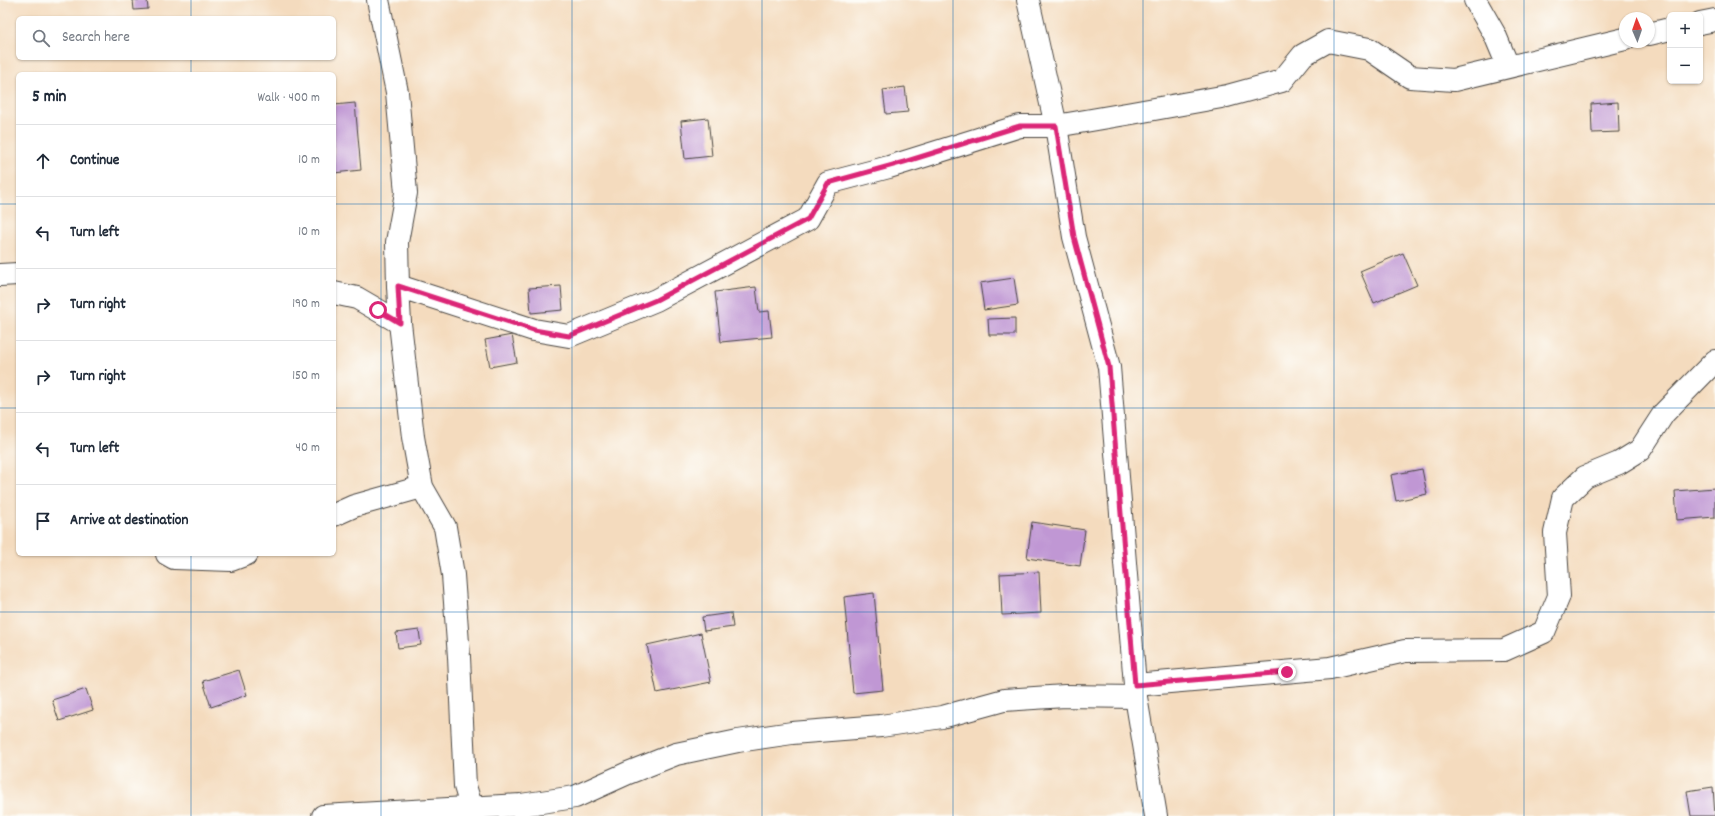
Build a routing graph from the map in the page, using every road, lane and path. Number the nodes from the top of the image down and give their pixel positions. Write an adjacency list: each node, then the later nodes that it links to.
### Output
1 (378, 0): 13 (street)
2 (1028, 0): 10 (street)
3 (1475, 0): 9 (street)
4 (1715, 20): 5 (street)
5 (1703, 22)
6 (1667, 30): 7 (street)
7 (1655, 33)
8 (1619, 40): 9 (street)
9 (1508, 66): 10 (street)
10 (1056, 126): 13 (street); 21 (street)
11 (16, 274): 12 (street)
12 (0, 275)
13 (398, 286): 15 (street)
14 (336, 293): 15 (street)
15 (400, 323): 17 (street)
16 (1715, 361): 21 (street)
17 (422, 487): 18 (street); 22 (street)
18 (336, 515)
19 (170, 556): 20 (street)
20 (241, 556)
21 (1135, 691): 22 (street); 24 (street)
22 (473, 812): 23 (street)
23 (323, 816)
24 (1156, 816)

